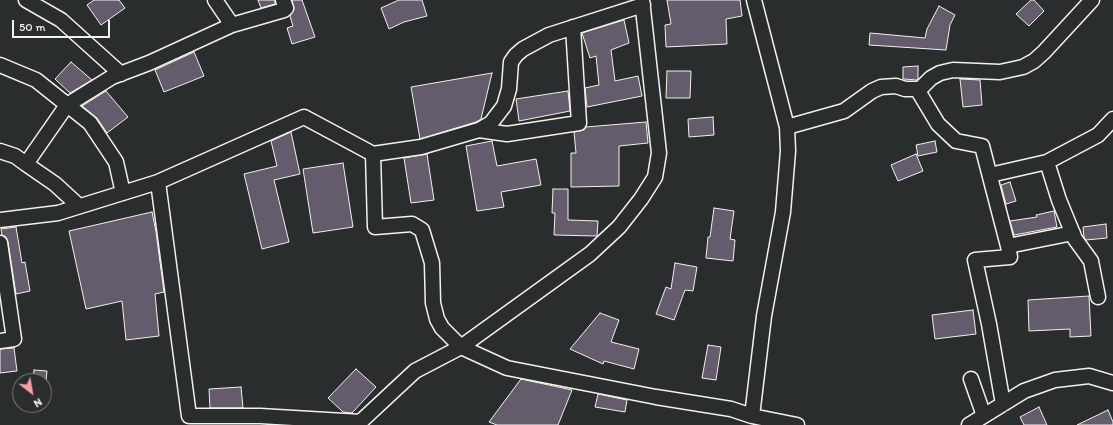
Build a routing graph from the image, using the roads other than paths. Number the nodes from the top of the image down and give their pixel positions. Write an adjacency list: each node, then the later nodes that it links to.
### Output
1 (26, 0): 10 (street)
2 (215, 0): 7 (street)
3 (282, 0): 7 (street)
4 (754, 0): 14 (street)
5 (1092, 0): 11 (street)
6 (643, 1): 8 (street); 30 (street)
7 (232, 25): 10 (street)
8 (573, 27): 15 (street); 15 (street)
9 (0, 65): 12 (street)
10 (121, 74): 12 (street)
11 (917, 89): 14 (street); 20 (street)
12 (67, 105): 19 (street); 22 (street)
13 (1113, 119): 18 (street)
14 (787, 127): 34 (street)
15 (479, 130): 17 (street)
16 (0, 151): 19 (street)
17 (373, 154): 21 (street); 30 (street)
18 (1047, 162): 20 (street); 25 (street)
19 (26, 164): 23 (street)
20 (990, 175): 27 (street)
21 (158, 182): 22 (street); 36 (street)
22 (123, 193): 23 (street)
23 (80, 206): 24 (street)
24 (0, 220)
25 (1073, 233): 27 (street); 28 (street)
26 (0, 243): 29 (street)
27 (1008, 246): 33 (street)
28 (1098, 297)
29 (0, 341)
30 (461, 347): 34 (street); 38 (street)
31 (971, 379): 35 (street)
32 (1113, 383): 33 (street)
33 (1003, 404): 35 (street)
34 (752, 416): 39 (street)
35 (984, 416): 40 (street)
36 (188, 420): 37 (street)
37 (258, 421): 38 (street)
38 (359, 423)
39 (795, 425)
40 (969, 425)

